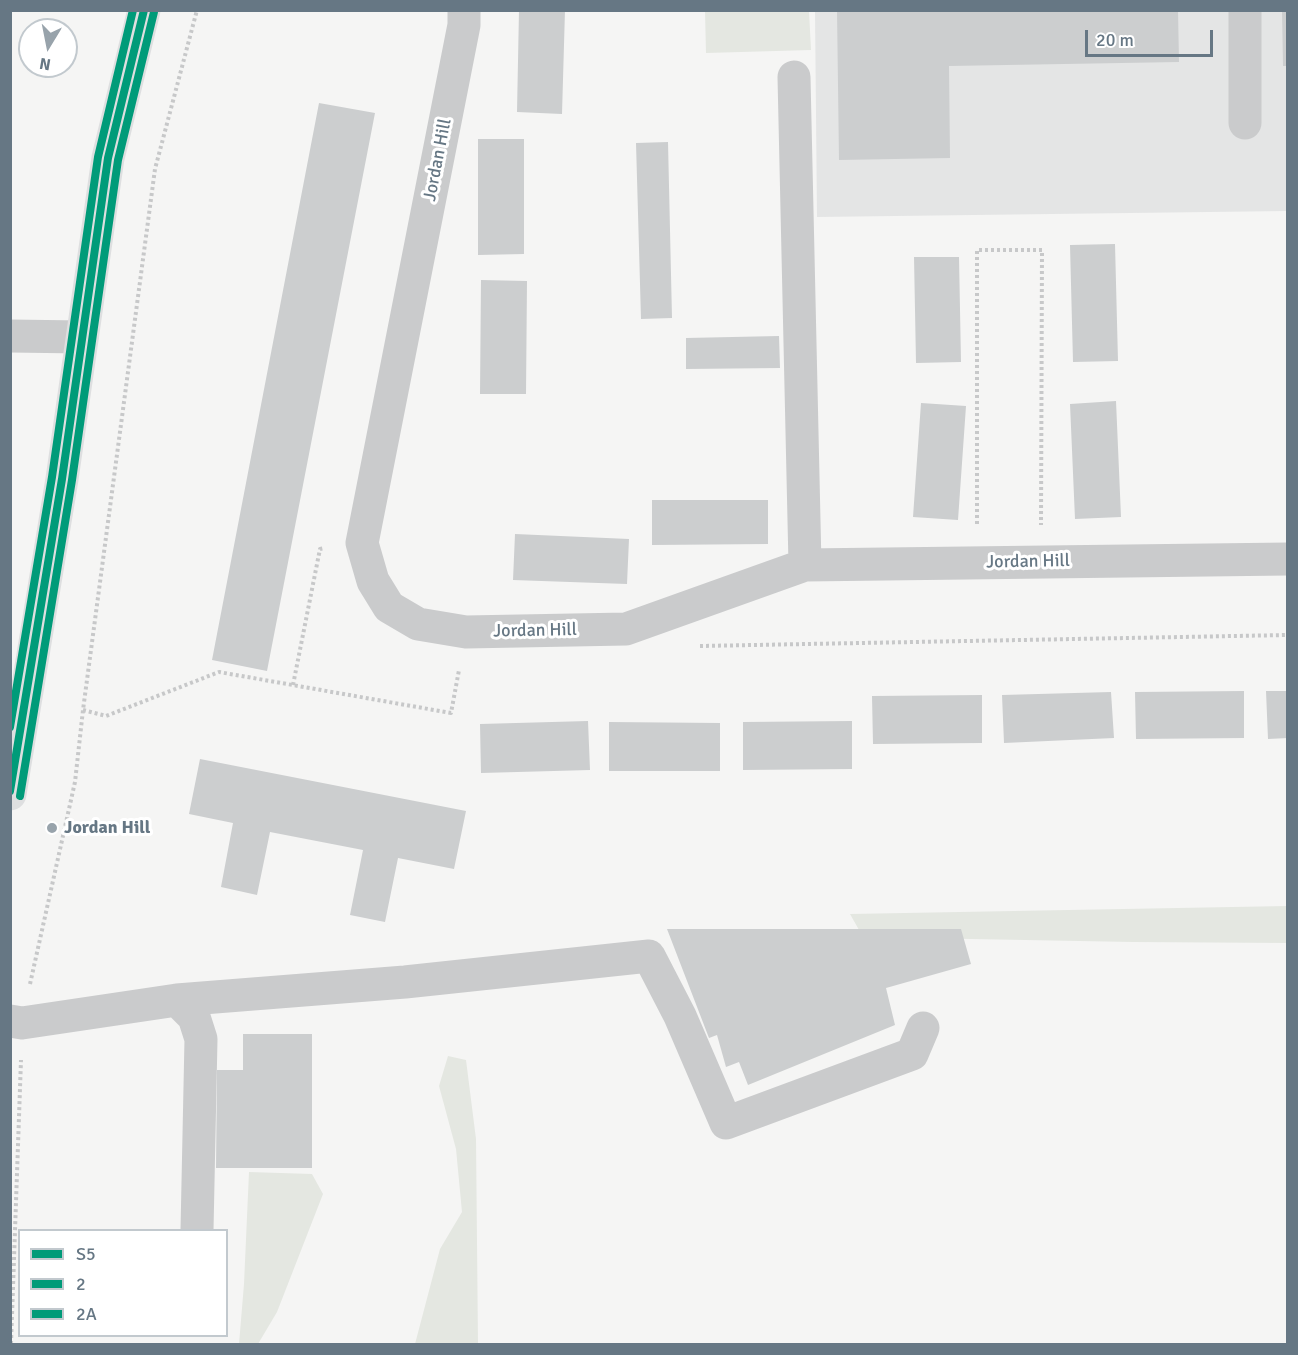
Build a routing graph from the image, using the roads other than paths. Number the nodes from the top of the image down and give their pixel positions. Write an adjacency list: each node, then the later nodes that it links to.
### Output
1 (144, 10): 7 (main road)
2 (464, 10): 9 (street, Jordan Hill)
3 (1245, 10): 5 (street)
4 (794, 77): 9 (street)
5 (1245, 123)
6 (10, 336): 7 (street)
7 (82, 337): 10 (main road)
8 (1287, 559): 9 (street, Jordan Hill)
9 (805, 565)
10 (10, 794)
11 (177, 1000): 12 (street); 13 (street); 14 (street)
12 (16, 1022)
13 (923, 1028)
14 (197, 1229)

